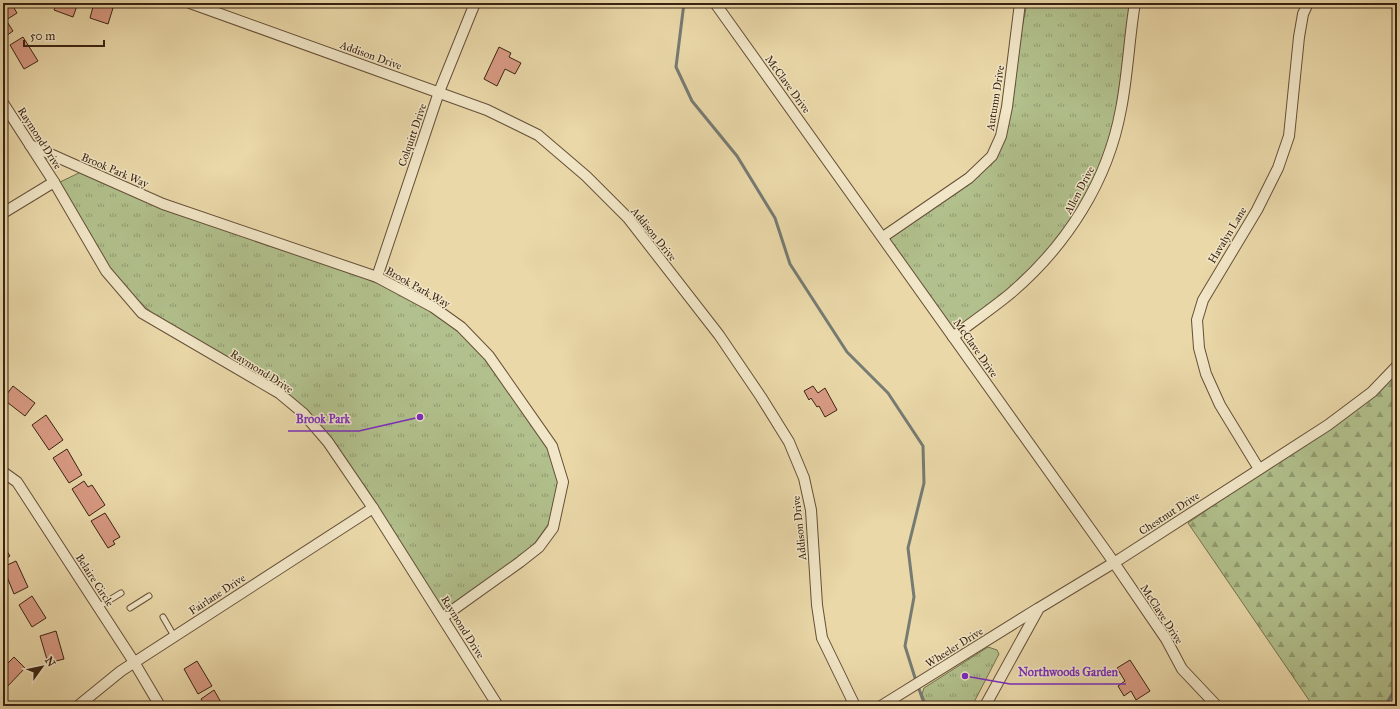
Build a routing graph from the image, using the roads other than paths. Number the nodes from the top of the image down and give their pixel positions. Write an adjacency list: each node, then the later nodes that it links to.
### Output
1 (190, 3): 7 (street, Addison Drive)
2 (475, 3): 7 (street, Colquitt Drive)
3 (716, 3): 12 (street, McClave Drive)
4 (1020, 3): 12 (street, Autumn Drive)
5 (1135, 3): 14 (street, Allen Drive)
6 (1308, 3): 16 (street, Havalyn Lane)
7 (439, 92): 13 (street, Colquitt Drive); 32 (street, Addison Drive)
8 (3, 103): 9 (street, Raymond Drive)
9 (30, 145): 10 (street, Raymond Drive); 13 (street, Brook Park Way)
10 (54, 182): 11 (street); 18 (street, Raymond Drive)
11 (3, 213)
12 (883, 236): 14 (street, McClave Drive)
13 (377, 277): 26 (street, Brook Park Way)
14 (953, 337): 19 (street, McClave Drive)
15 (1397, 366): 16 (street, Chestnut Drive)
16 (1259, 469): 19 (street, Chestnut Drive)
17 (3, 472): 22 (street, Belaire Circle)
18 (372, 508): 26 (street, Raymond Drive); 27 (street, Fairlane Drive)
19 (1114, 562): 24 (street, Chestnut Drive); 35 (street, McClave Drive)
20 (121, 593): 22 (lane)
21 (150, 596): 23 (lane)
22 (98, 607): 28 (street, Belaire Circle)
23 (130, 608)
24 (1039, 608): 33 (street, Wheeler Drive); 34 (street)
25 (163, 617): 27 (lane)
26 (443, 617): 31 (street, Raymond Drive)
27 (174, 636): 28 (street, Fairlane Drive)
28 (134, 662): 29 (street, Fairlane Drive); 30 (street, Belaire Circle)
29 (78, 706)
30 (160, 706)
31 (498, 706)
32 (855, 706)
33 (881, 706)
34 (986, 706)
35 (1217, 706)

